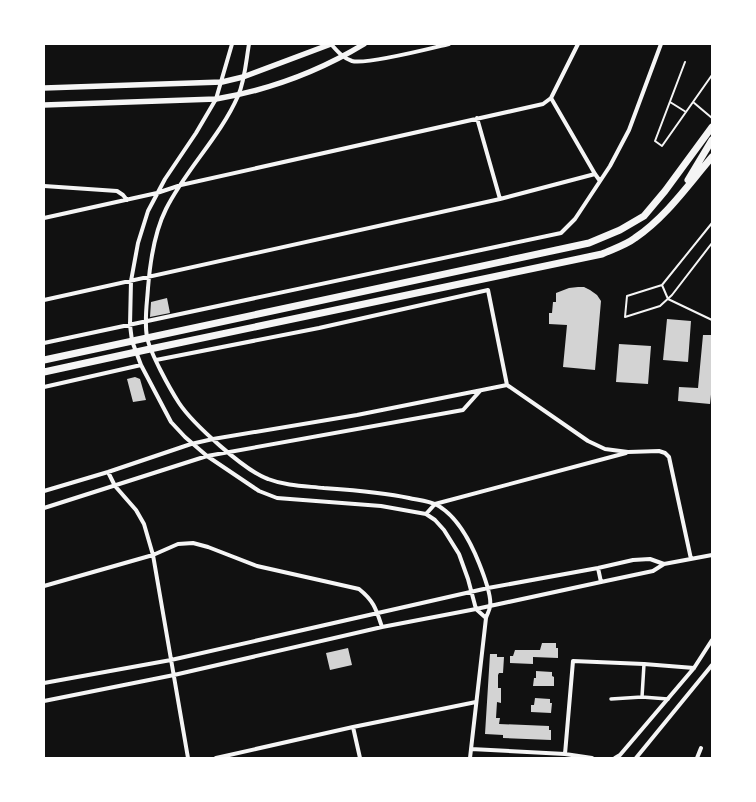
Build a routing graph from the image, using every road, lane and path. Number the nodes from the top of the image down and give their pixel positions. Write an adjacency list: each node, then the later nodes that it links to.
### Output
1 (232, 44): 12 (street)
2 (248, 44): 11 (street)
3 (331, 44): 8 (street); 11 (street)
4 (364, 44): 8 (street)
5 (449, 44): 8 (street)
6 (578, 44): 15 (street)
7 (661, 44): 27 (street)
8 (343, 57): 14 (street)
9 (685, 62): 17 (lane)
10 (712, 75): 18 (lane)
11 (243, 77): 12 (street); 14 (street)
12 (222, 82): 13 (street); 16 (street)
13 (44, 88)
14 (239, 95): 16 (street); 28 (street)
15 (551, 98): 21 (street); 26 (street)
16 (216, 99): 19 (street); 30 (street)
17 (670, 102): 20 (lane); 20 (lane)
18 (693, 102): 20 (lane); 22 (lane)
19 (44, 106)
20 (686, 112)
21 (477, 118): 28 (street); 31 (street)
22 (712, 118)
23 (712, 127): 42 (highway)
24 (712, 140): 32 (highway)
25 (712, 157): 32 (highway)
26 (595, 174): 27 (street); 31 (street)
27 (600, 181): 44 (street)
28 (181, 185): 30 (street); 37 (street)
29 (44, 186): 33 (street)
30 (157, 193): 33 (street); 38 (street)
31 (500, 199): 37 (street)
32 (677, 199): 46 (highway)
33 (127, 200): 34 (street)
34 (44, 218)
35 (712, 222): 39 (lane)
36 (712, 243): 40 (lane)
37 (149, 277): 38 (street); 44 (street)
38 (131, 281): 41 (street); 45 (street)
39 (662, 285): 40 (lane); 40 (lane)
40 (668, 299): 43 (lane)
41 (44, 300)
42 (260, 314): 46 (highway); 47 (highway)
43 (712, 320)
44 (145, 322): 45 (street); 47 (street)
45 (130, 324): 48 (street); 49 (street)
46 (262, 325): 50 (highway)
47 (147, 338): 48 (highway); 50 (street)
48 (132, 341): 51 (street); 52 (highway)
49 (44, 343)
50 (150, 348): 51 (highway); 53 (street)
51 (136, 352): 54 (street); 55 (highway)
52 (44, 360)
53 (156, 360): 56 (street); 59 (street)
54 (141, 366): 57 (street); 60 (street)
55 (44, 372)
56 (507, 385): 58 (street); 62 (street)
57 (44, 387)
58 (480, 390): 59 (street); 61 (street)
59 (213, 438): 60 (street); 61 (street)
60 (191, 444): 63 (street); 64 (street)
61 (228, 452): 63 (street); 67 (street)
62 (628, 452): 67 (street); 72 (street)
63 (207, 456): 65 (street); 69 (street)
64 (108, 472): 65 (street); 66 (street)
65 (115, 486): 68 (street); 70 (street)
66 (44, 491)
67 (435, 504): 69 (street); 77 (street)
68 (44, 508)
69 (426, 514): 78 (street)
70 (153, 555): 76 (street); 81 (street); 85 (street)
71 (712, 555): 72 (street)
72 (691, 559): 73 (street)
73 (664, 564): 74 (street); 75 (street)
74 (598, 568): 75 (street); 77 (street)
75 (601, 582): 79 (street)
76 (44, 586)
77 (488, 588): 78 (street); 79 (street)
78 (471, 591): 80 (street); 81 (street)
79 (491, 606): 80 (street); 82 (street)
80 (476, 609): 82 (street); 83 (street)
81 (377, 613): 83 (street); 85 (street)
82 (486, 618): 95 (street)
83 (382, 627): 89 (street)
84 (712, 640): 88 (street)
85 (171, 660): 89 (street); 90 (street)
86 (644, 664): 88 (street); 91 (street); 99 (street)
87 (712, 665): 106 (street)
88 (694, 668): 93 (street)
89 (174, 675): 94 (street); 100 (street)
90 (44, 683)
91 (642, 697): 92 (street); 93 (street)
92 (611, 699)
93 (668, 699): 105 (street)
94 (44, 701)
95 (476, 702): 96 (street); 98 (street)
96 (353, 726): 101 (street); 102 (street)
97 (701, 748): 107 (street)
98 (471, 749): 99 (street); 103 (street)
99 (565, 754): 104 (street)
100 (188, 758)
101 (216, 758)
102 (360, 758)
103 (470, 758)
104 (592, 758)
105 (615, 758)
106 (636, 758)
107 (697, 758)

